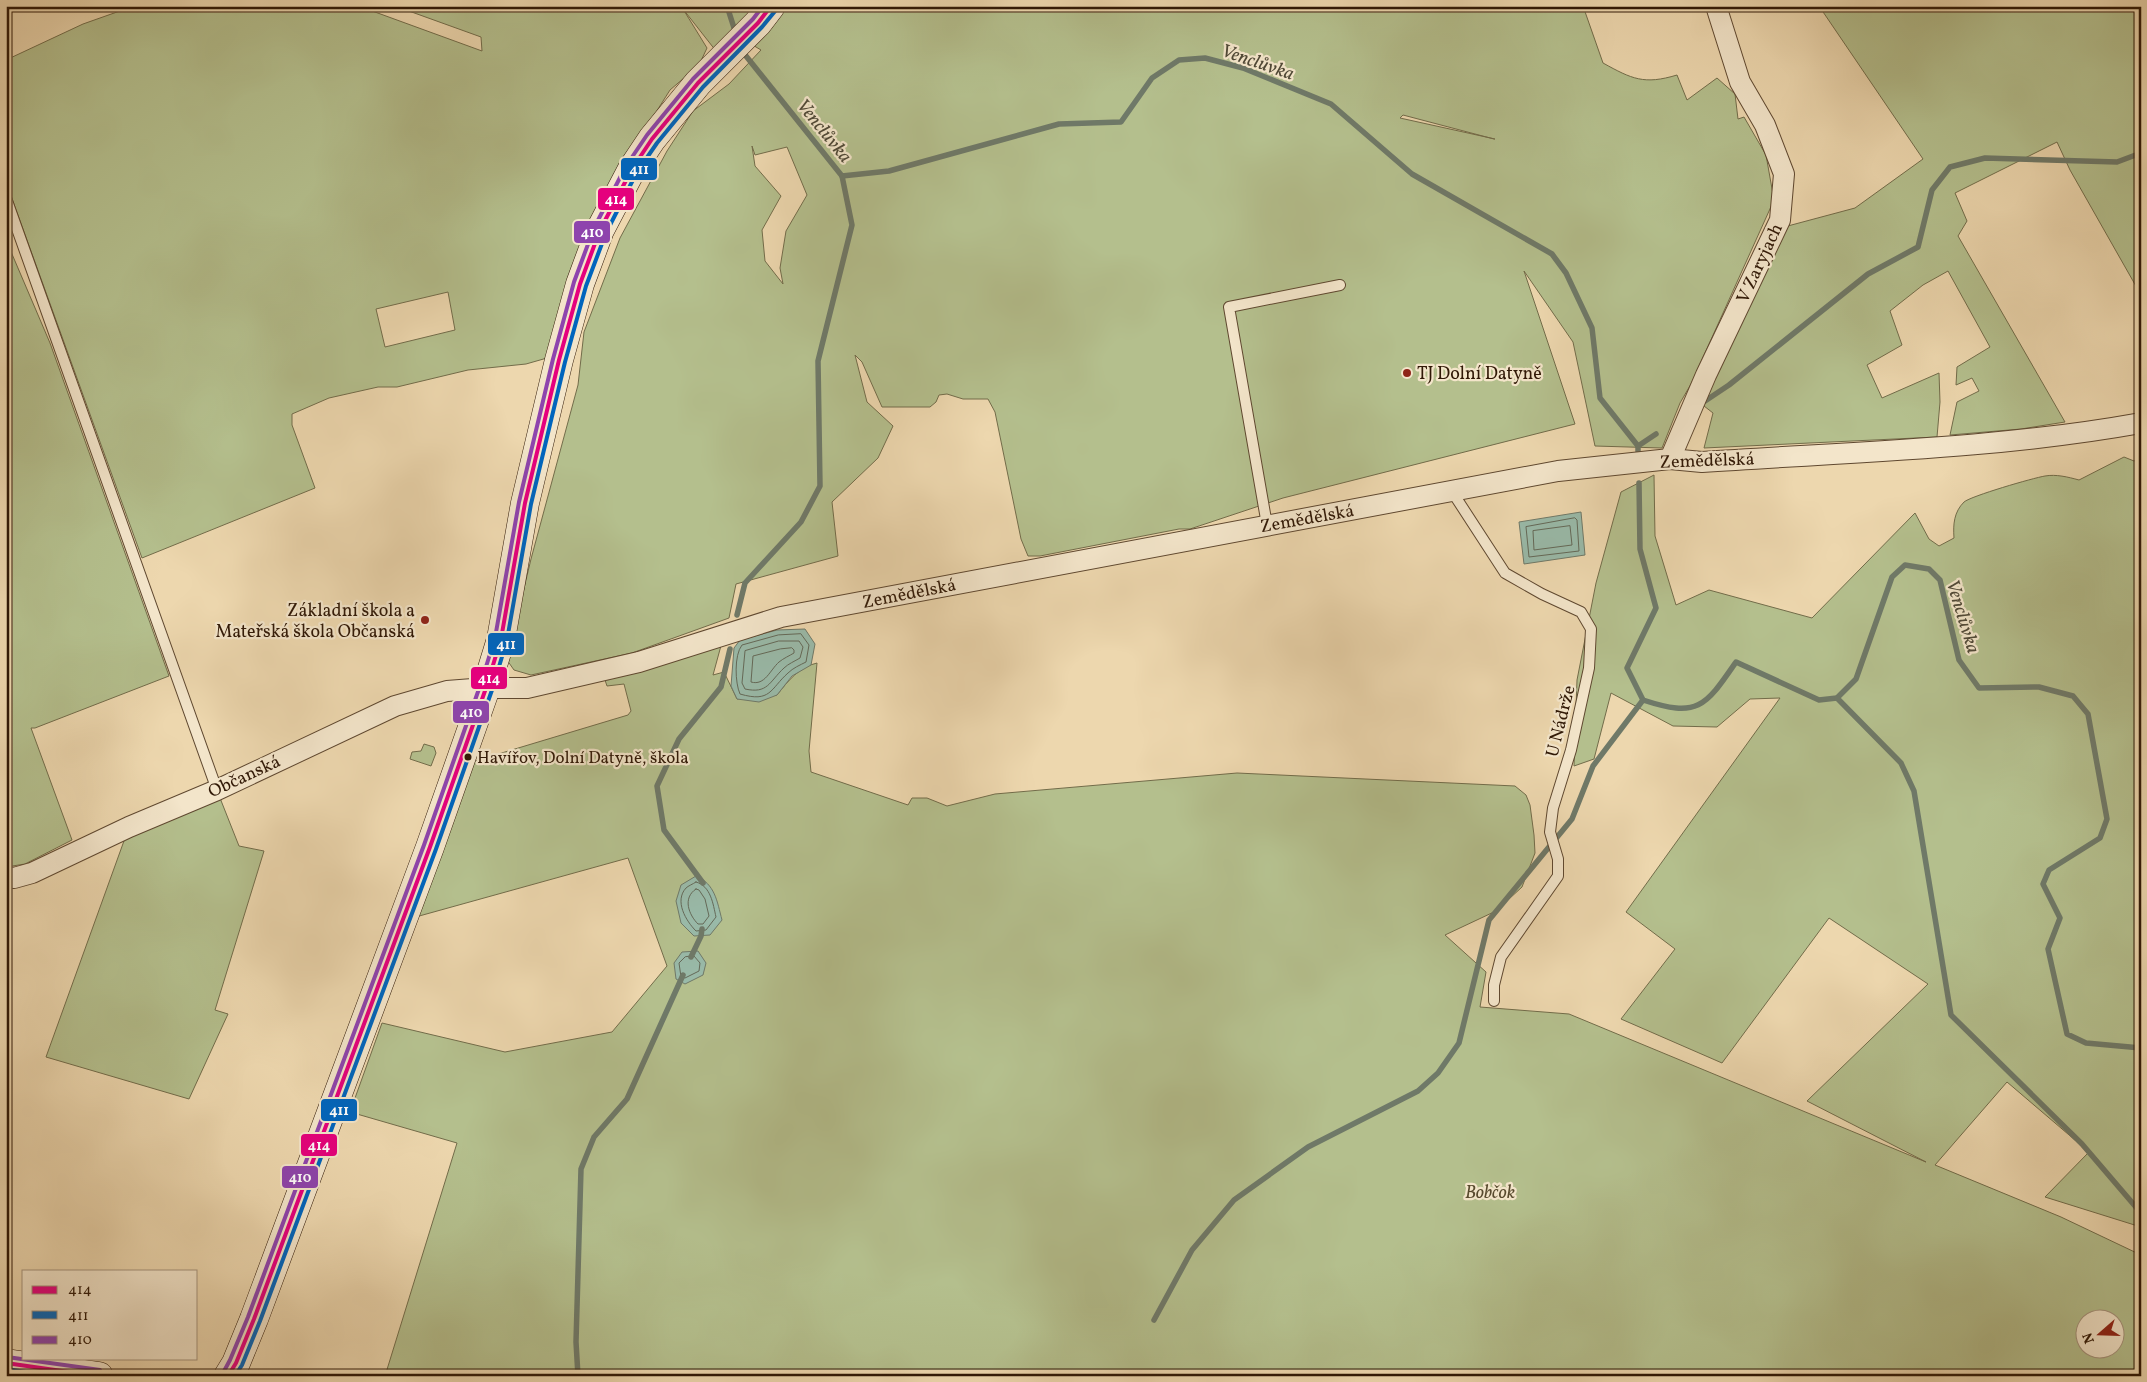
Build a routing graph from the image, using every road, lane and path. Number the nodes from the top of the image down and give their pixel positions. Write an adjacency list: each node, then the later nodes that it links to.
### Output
1 (771, 6): 9 (street)
2 (1716, 6): 6 (street, V Zaryjach)
3 (6, 198): 10 (lane)
4 (1340, 285): 8 (lane)
5 (2141, 423): 6 (street, Zemědělská)
6 (1670, 459): 7 (street, Zemědělská)
7 (1452, 493): 8 (street, Zemědělská); 12 (lane, U Nádrže)
8 (1268, 525): 9 (street, Zemědělská)
9 (486, 688): 10 (street, Občanská); 15 (street)
10 (216, 790): 11 (street, Občanská)
11 (6, 877)
12 (1494, 1001)
13 (6, 1363): 14 (street)
14 (99, 1376)
15 (228, 1376)

